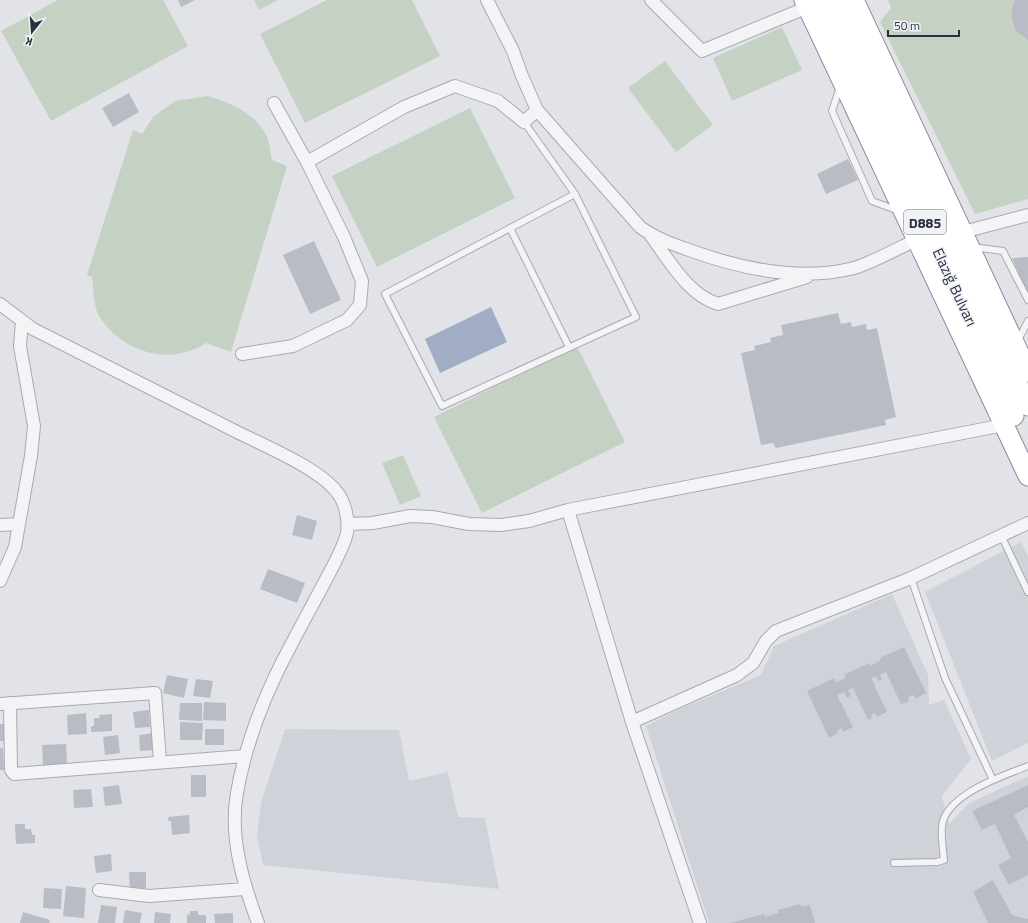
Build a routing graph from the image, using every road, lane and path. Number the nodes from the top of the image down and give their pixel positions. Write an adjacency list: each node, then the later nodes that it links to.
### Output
1 (487, 0): 8 (street)
2 (652, 0): 4 (street)
3 (838, 0): 27 (highway, Elazığ Bulvarı / D885)
4 (811, 2): 6 (highway); 29 (highway, Elazığ Bulvarı / D885)
5 (859, 2): 17 (highway)
6 (842, 79): 12 (highway); 12 (lane)
7 (274, 103): 10 (street)
8 (537, 110): 9 (street); 15 (street)
9 (524, 122): 10 (street); 11 (lane)
10 (307, 162): 25 (street)
11 (575, 194): 14 (lane); 24 (lane)
12 (906, 214): 16 (highway)
13 (1028, 214): 17 (street)
14 (510, 228): 24 (lane); 24 (lane)
15 (651, 236): 18 (street); 18 (street)
16 (918, 239): 18 (street); 28 (highway)
17 (967, 239): 19 (lane); 23 (highway)
18 (820, 274)
19 (1028, 300)
20 (0, 304): 21 (street)
21 (22, 321): 33 (street); 34 (street)
22 (1028, 321): 23 (lane)
23 (1015, 345): 26 (highway)
24 (570, 348)
25 (242, 354)
26 (1028, 372)
27 (1028, 406)
28 (1004, 426): 30 (highway); 31 (street)
29 (1028, 445)
30 (1028, 476)
31 (568, 510): 34 (street); 41 (street)
32 (1028, 523): 36 (street)
33 (19, 524): 35 (street); 38 (street)
34 (348, 524): 42 (street)
35 (0, 525)
36 (1001, 535): 37 (street); 39 (lane)
37 (912, 578): 41 (street); 45 (lane)
38 (0, 580)
39 (1028, 592)
40 (5, 703): 43 (street); 43 (street)
41 (632, 722): 50 (street)
42 (245, 756): 43 (street); 47 (street)
43 (160, 761)
44 (1028, 766): 45 (lane)
45 (993, 780): 46 (lane)
46 (894, 863)
47 (245, 889): 48 (street); 49 (street)
48 (99, 890)
49 (258, 923)
50 (700, 923)

